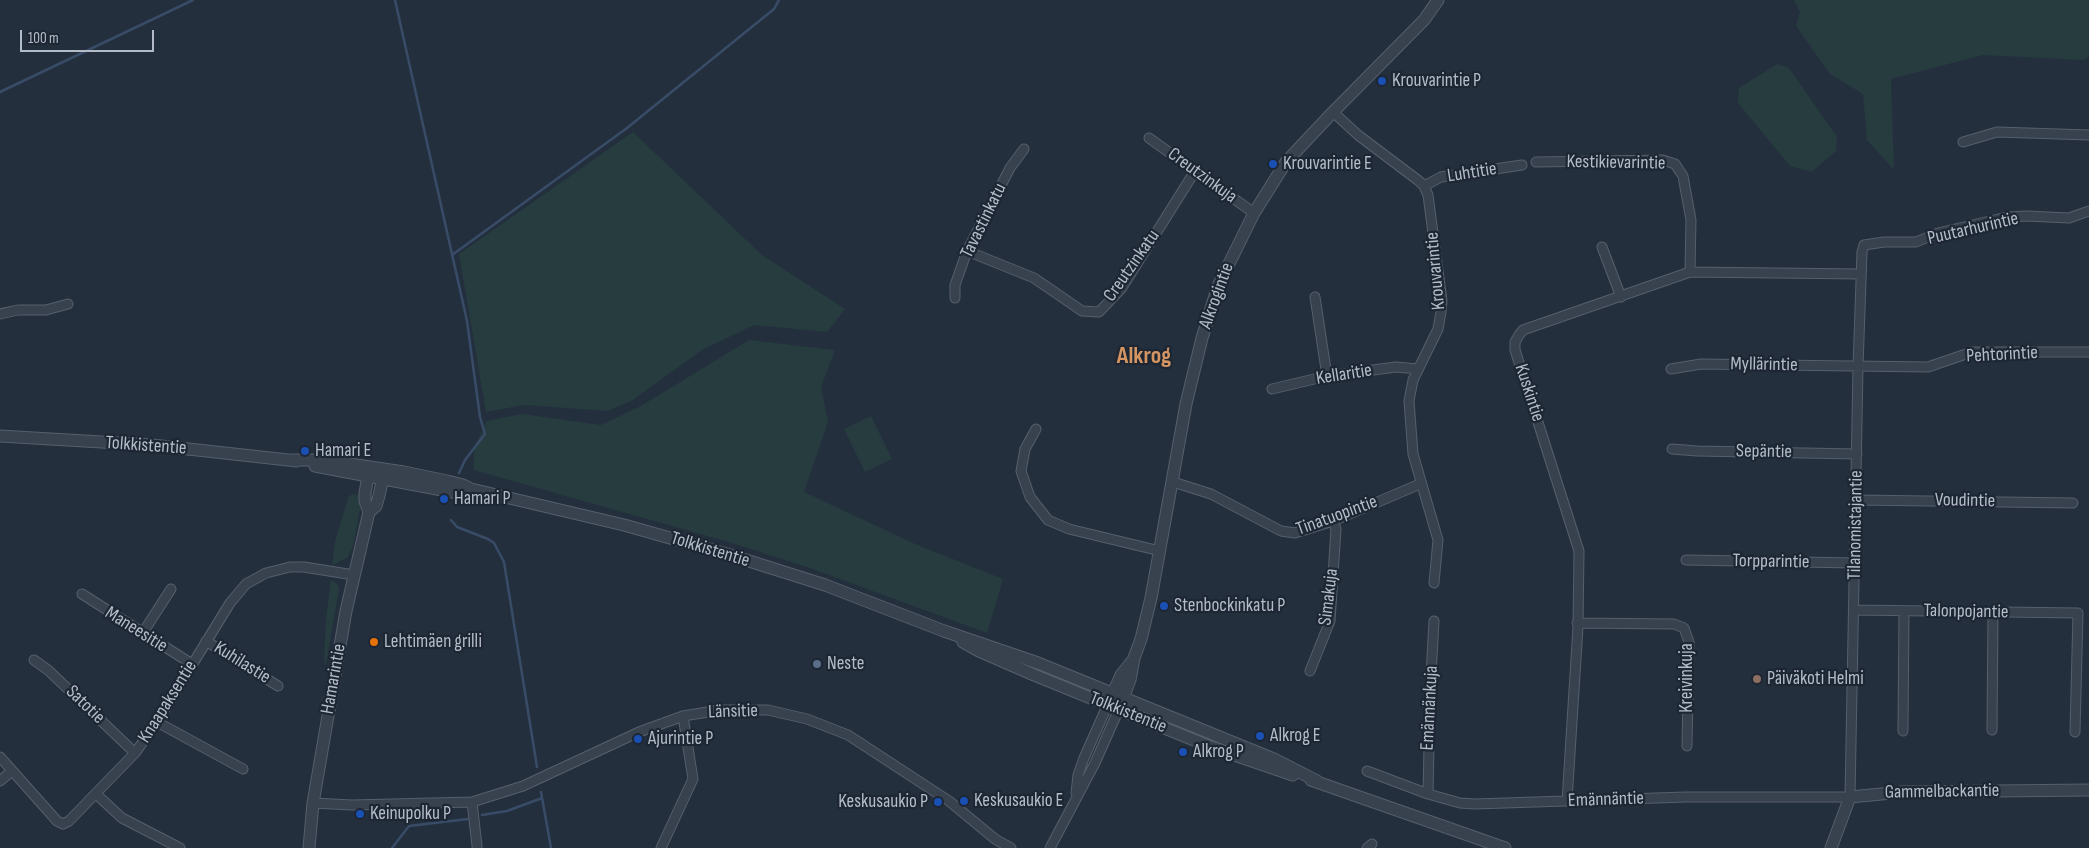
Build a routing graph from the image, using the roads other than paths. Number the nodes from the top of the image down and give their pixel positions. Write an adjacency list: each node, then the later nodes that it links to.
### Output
1 (1438, 0): 2 (street, Alkrogintie)
2 (1333, 112): 10 (street); 12 (street, Alkrogintie)
3 (2089, 135): 5 (street)
4 (1149, 138): 9 (street, Creutzinkuja)
5 (1963, 142)
6 (1024, 149): 14 (street, Tavastinkatu)
7 (1536, 162): 16 (street, Kestikievarintie)
8 (1522, 166): 10 (street, Luhtitie)
9 (1195, 171): 12 (street, Creutzinkuja); 14 (street, Creutzinkatu)
10 (1424, 186): 25 (street, Krouvarintie)
11 (2089, 211): 15 (street, Puutarhurintie)
12 (1254, 213): 35 (street, Alkrogintie)
13 (1602, 247): 18 (street)
14 (967, 251): 20 (street, Tavastinkatu)
15 (1862, 252): 17 (street, Tilanomistajantie)
16 (1690, 272): 17 (street, Kuskintie); 18 (street, Kuskintie)
17 (1861, 274): 24 (street, Tilanomistajantie)
18 (1621, 296): 52 (street, Kuskintie)
19 (1315, 297): 27 (street)
20 (955, 298)
21 (68, 304): 22 (street)
22 (0, 314)
23 (2088, 352): 24 (street, Pehtorintie)
24 (1858, 367): 26 (street, Myllärintie); 32 (street, Tilanomistajantie)
25 (1418, 369): 27 (street, Kellaritie); 36 (street, Krouvarintie)
26 (1671, 369)
27 (1327, 376): 28 (street, Kellaritie)
28 (1272, 389)
29 (1036, 429): 41 (street)
30 (0, 436): 33 (street, Tolkkistentie)
31 (1672, 449): 32 (street, Sepäntie)
32 (1857, 454): 37 (street, Tilanomistajantie)
33 (369, 472): 34 (street, Tolkkistentie); 39 (street, Hamarintie)
34 (383, 474): 39 (street, Hamarintie); 59 (street, Tolkkistentie)
35 (1172, 482): 40 (street, Tinatuopintie); 41 (street, Alkrogintie)
36 (1420, 484): 40 (street, Tinatuopintie); 45 (street, Krouvarintie)
37 (1856, 500): 38 (street, Voudintie); 43 (street, Tilanomistajantie)
38 (2073, 503)
39 (369, 512): 44 (street, Hamarintie)
40 (1333, 521): 57 (street, Simakuja)
41 (1160, 551): 59 (street, Alkrogintie)
42 (1686, 560): 43 (street, Torpparintie)
43 (1855, 563): 48 (street, Tilanomistajantie)
44 (354, 575): 54 (street, Knaapaksentie); 78 (street, Hamarintie)
45 (1434, 583)
46 (171, 589): 53 (street)
47 (82, 594): 53 (street, Maneesitie)
48 (1854, 610): 49 (street, Talonpojantie); 75 (street, Tilanomistajantie)
49 (1904, 611): 50 (street, Talonpojantie); 63 (street)
50 (1992, 613): 62 (street); 64 (street, Talonpojantie)
51 (1434, 621): 74 (street, Emännänkuja)
52 (1577, 623): 65 (street, Kreivinkuja); 76 (street, Kuskintie)
53 (142, 634): 56 (street, Maneesitie)
54 (206, 641): 56 (street, Knaapaksentie); 58 (street, Kuhilastie)
55 (34, 660): 66 (street, Satotie)
56 (192, 664): 61 (street, Knaapaksentie)
57 (1310, 671)
58 (278, 686)
59 (1116, 701): 86 (street); 87 (street, Tolkkistentie)
60 (683, 716): 77 (street, Länsitie); 79 (street, Länsitie); 83 (street)
61 (156, 722): 66 (street, Knaapaksentie); 68 (street)
62 (1992, 730)
63 (1903, 731)
64 (2075, 732)
65 (1687, 746)
66 (135, 753): 73 (street, Knaapaksentie)
67 (0, 757): 69 (street, Knaapaksentie)
68 (243, 769)
69 (12, 771): 71 (street); 73 (street, Knaapaksentie)
70 (1368, 771): 74 (street, Emännäntie)
71 (0, 781)
72 (2089, 790): 75 (street, Gammelbackantie)
73 (96, 794): 81 (street)
74 (1428, 794): 76 (street, Emännäntie)
75 (1850, 797): 76 (street, Emännäntie); 88 (street)
76 (1567, 801)
77 (472, 802): 78 (street, Länsitie); 80 (street)
78 (313, 803): 82 (street, Hamarintie)
79 (995, 839): 84 (street); 85 (street, Länsitie)
80 (477, 846)
81 (180, 848)
82 (309, 848)
83 (661, 848)
84 (989, 848)
85 (1011, 848)
86 (1050, 848)
87 (1505, 848)
88 (1831, 848)

